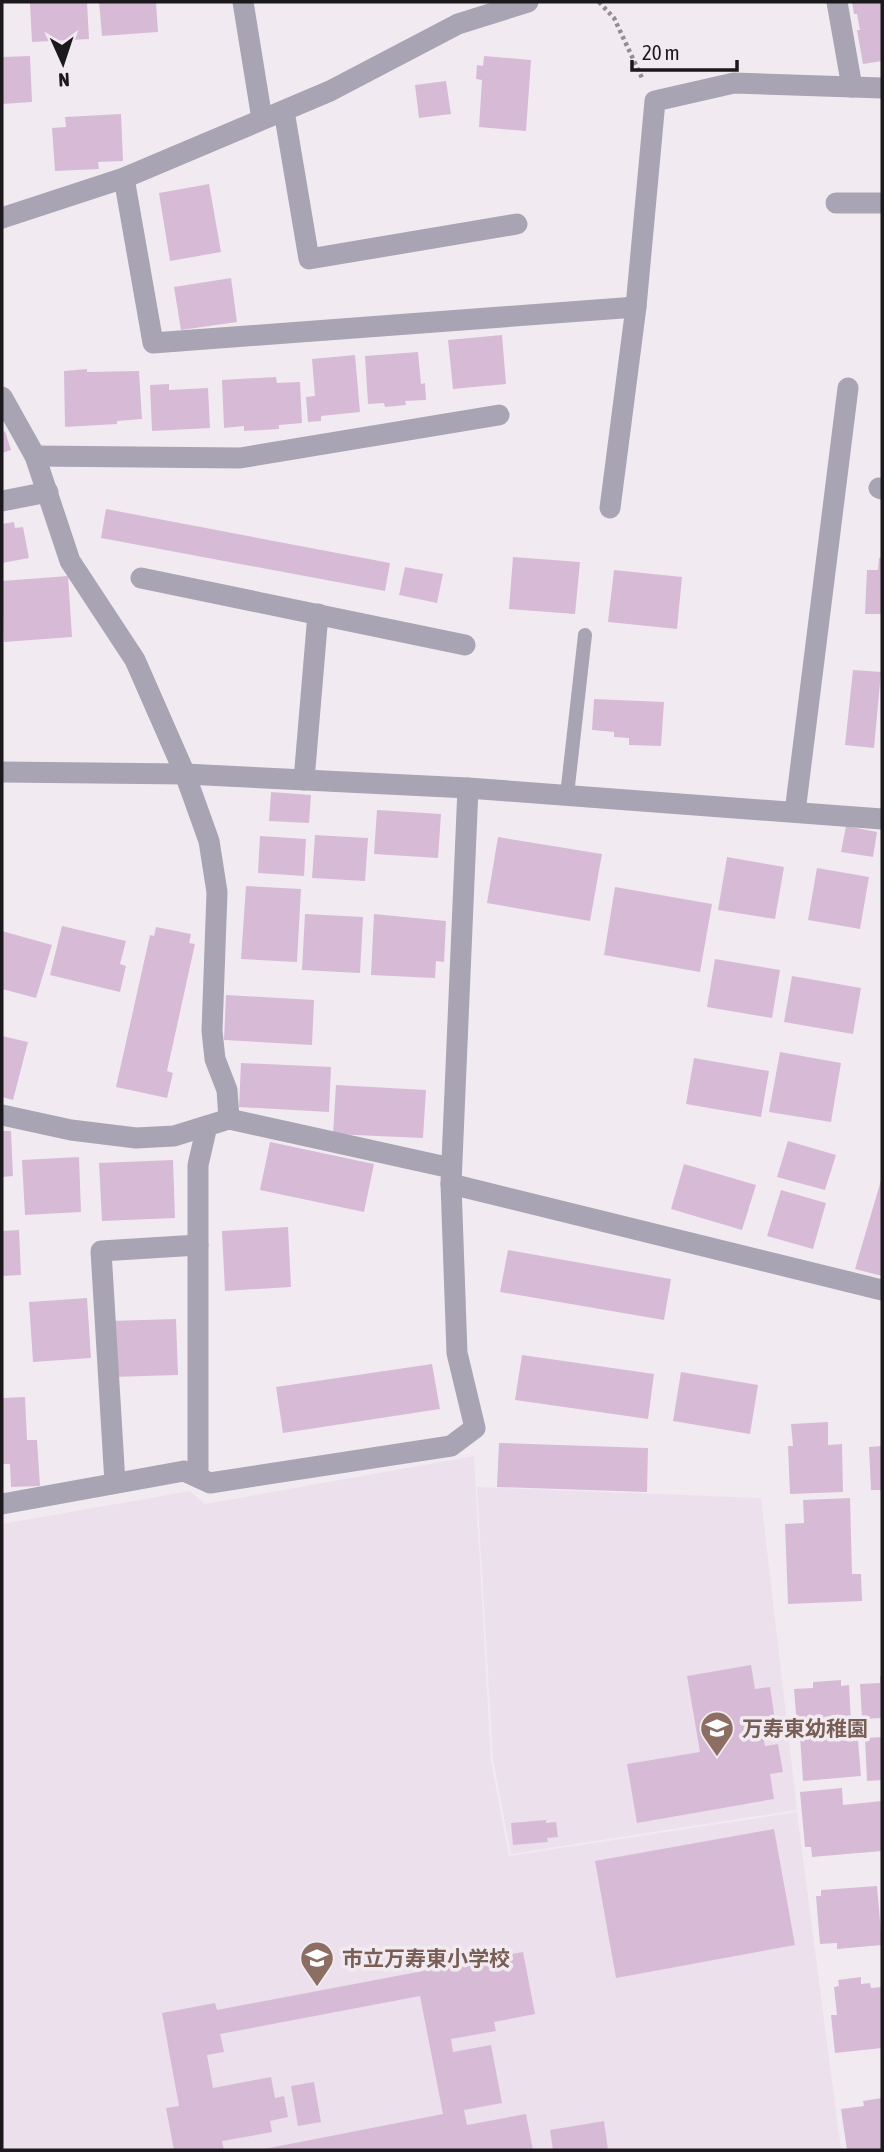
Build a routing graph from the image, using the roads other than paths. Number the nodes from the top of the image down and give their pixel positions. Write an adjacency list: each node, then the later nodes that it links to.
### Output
1 (243, 2): 7 (street)
2 (528, 2): 6 (street)
3 (837, 2): 4 (street)
4 (852, 87): 5 (street); 13 (street)
5 (882, 89)
6 (284, 111): 7 (street); 12 (street)
7 (262, 120): 8 (street)
8 (124, 178): 11 (street); 13 (street)
9 (835, 203): 10 (street)
10 (882, 203)
11 (2, 218)
12 (517, 223)
13 (636, 307): 20 (street)
14 (848, 388): 30 (street)
15 (2, 397): 17 (street)
16 (499, 415): 17 (street)
17 (35, 456): 18 (street)
18 (48, 492): 19 (street); 26 (street)
19 (2, 501)
20 (610, 508)
21 (141, 578): 22 (street)
22 (318, 614): 24 (street); 27 (street)
23 (585, 635): 29 (lane)
24 (465, 645)
25 (2, 772): 26 (street)
26 (185, 774): 27 (street); 33 (street)
27 (304, 780): 28 (street)
28 (468, 788): 29 (street); 35 (street)
29 (567, 795): 30 (street)
30 (795, 812): 31 (street)
31 (882, 819)
32 (2, 1115): 34 (street)
33 (229, 1119): 34 (street); 35 (street)
34 (207, 1126): 36 (street)
35 (451, 1176): 37 (street); 38 (street)
36 (198, 1245): 38 (street); 39 (street)
37 (882, 1290)
38 (198, 1477): 39 (street)
39 (115, 1483): 40 (street)
40 (2, 1504)

